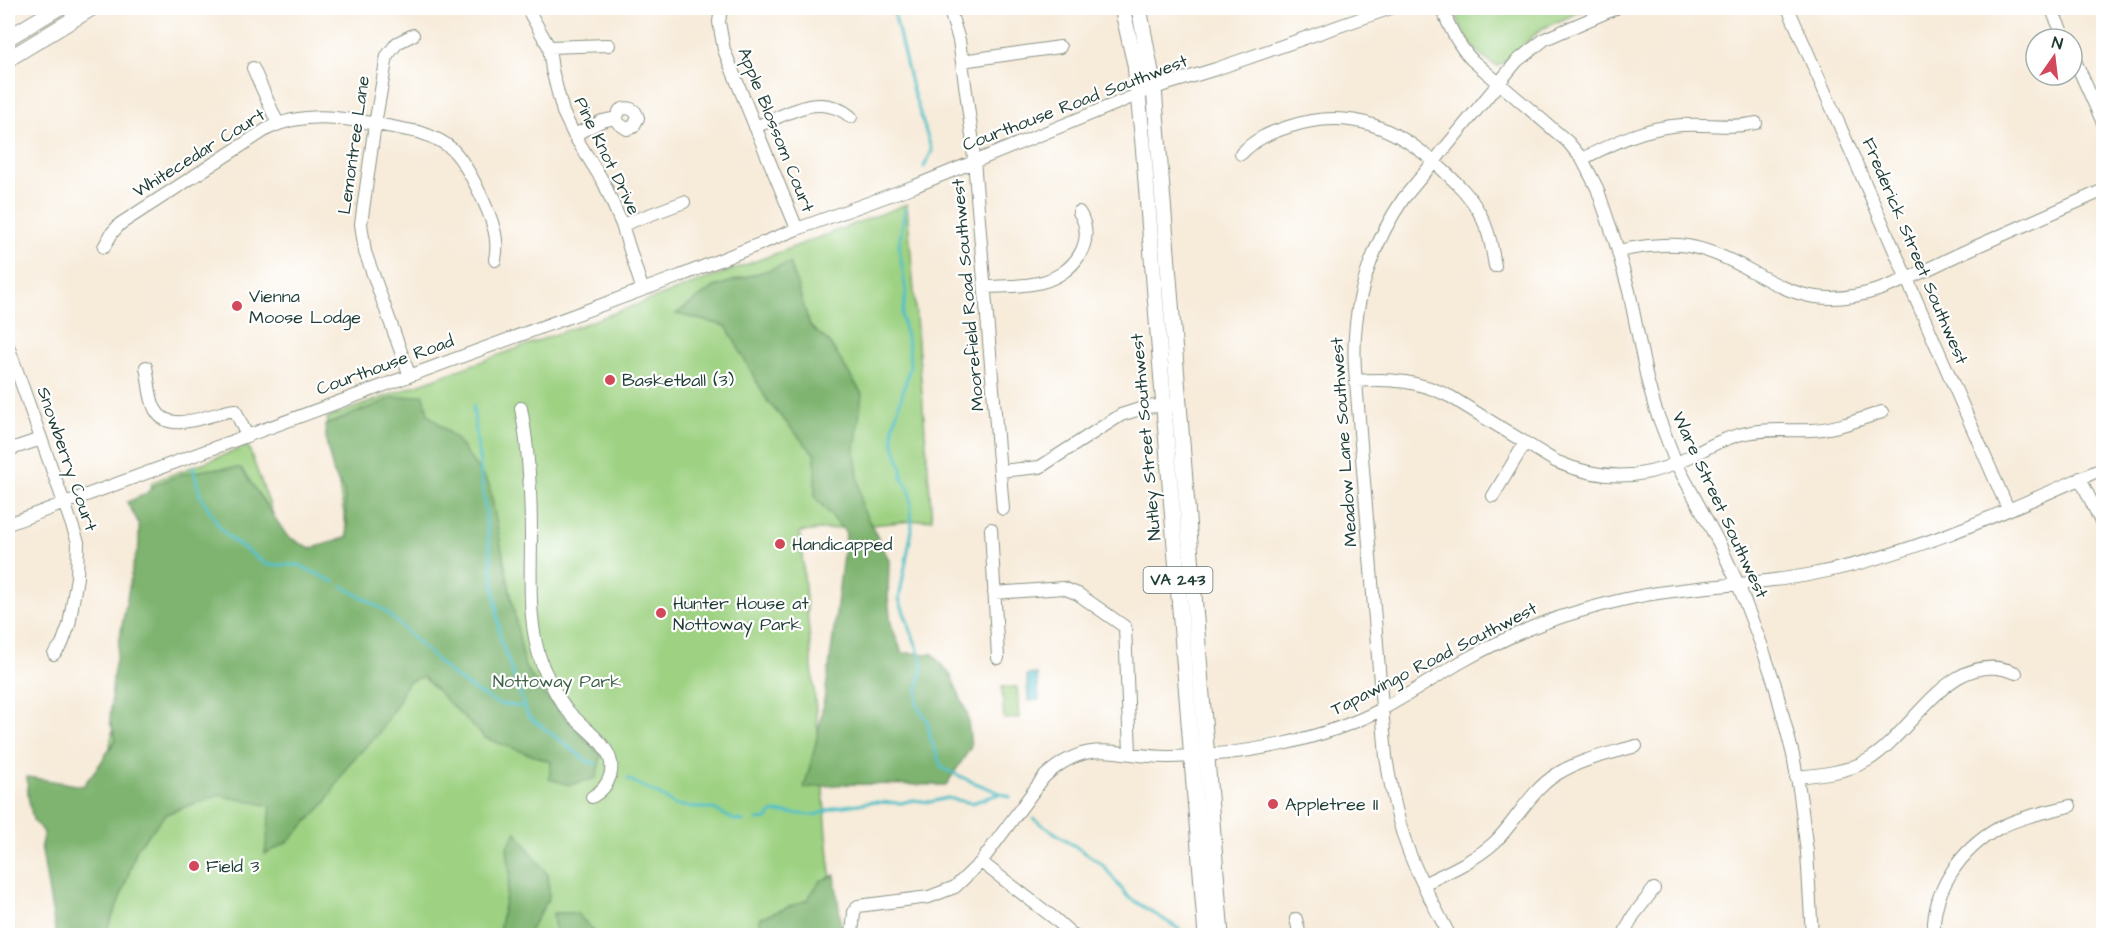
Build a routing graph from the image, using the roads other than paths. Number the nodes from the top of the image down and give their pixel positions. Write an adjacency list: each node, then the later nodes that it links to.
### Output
1 (58, 8): 15 (main road)
2 (92, 8): 19 (main road)
3 (527, 8): 17 (street, Pine Knot Drive)
4 (721, 8): 32 (street, Apple Blossom Court)
5 (949, 8): 20 (street, Moorefield Road Southwest)
6 (1122, 8): 25 (main road, Nutley Street Southwest / VA 243)
7 (1139, 8): 24 (main road, Nutley Street Southwest / VA 243)
8 (1391, 8): 24 (street, Courthouse Road Southwest)
9 (1442, 8): 23 (street, Ware Street Southwest)
10 (1616, 8): 23 (street, Meadow Lane Southwest)
11 (1788, 8): 48 (street, Frederick Street Southwest)
12 (2052, 8): 13 (street)
13 (2061, 27)
14 (413, 35): 30 (street, Lemontree Lane)
15 (8, 38)
16 (609, 45): 17 (street)
17 (549, 47): 33 (street, Pine Knot Drive)
18 (1060, 47): 20 (street)
19 (8, 59)
20 (962, 61): 36 (street, Moorefield Road Southwest)
21 (253, 68): 29 (street)
22 (2084, 81): 31 (street)
23 (1498, 82): 35 (street, Ware Street Southwest); 37 (street, Meadow Lane Southwest)
24 (1154, 88): 25 (street, Courthouse Road Southwest); 55 (main road, Nutley Street Southwest / VA 243)
25 (1138, 94): 36 (street, Courthouse Road Southwest); 55 (main road, Nutley Street Southwest / VA 243)
26 (850, 117): 32 (street)
27 (616, 118): 33 (street)
28 (1756, 123): 35 (street)
29 (278, 124): 30 (street, Whitecedar Court); 44 (street, Whitecedar Court)
30 (375, 124): 46 (street, Whitecedar Court); 53 (street, Lemontree Lane)
31 (2103, 125)
32 (755, 127): 42 (street, Apple Blossom Court)
33 (574, 135): 41 (street, Pine Knot Drive)
34 (1241, 154): 37 (street)
35 (1582, 159): 45 (street, Ware Street Southwest)
36 (975, 161): 42 (street, Courthouse Road Southwest); 49 (street, Moorefield Road Southwest)
37 (1434, 161): 47 (street); 54 (street, Meadow Lane Southwest)
38 (2103, 190): 48 (street)
39 (684, 202): 41 (street)
40 (1079, 212): 49 (street)
41 (622, 225): 50 (street, Pine Knot Drive)
42 (797, 229): 43 (street, Courthouse Road Southwest)
43 (774, 238): 50 (street, Courthouse Road)
44 (104, 247)
45 (1618, 251): 48 (street); 62 (street, Ware Street Southwest)
46 (495, 260)
47 (1495, 266)
48 (1906, 280): 69 (street, Frederick Street Southwest)
49 (986, 287): 64 (street, Moorefield Road Southwest)
50 (642, 288): 53 (street, Courthouse Road)
51 (8, 346): 59 (street, Snowberry Court)
52 (146, 367): 58 (street)
53 (409, 374): 58 (street, Courthouse Road)
54 (1356, 381): 60 (street); 78 (street, Meadow Lane Southwest)
55 (1171, 405): 64 (street); 81 (main road, Nutley Street Southwest / VA 243)
56 (521, 408): 83 (street)
57 (1882, 412): 62 (street)
58 (247, 436): 67 (street, Courthouse Road)
59 (41, 439): 61 (street); 67 (street, Snowberry Court)
60 (1525, 443): 62 (street); 66 (street)
61 (8, 450)
62 (1676, 463): 73 (street, Ware Street Southwest)
63 (2103, 468): 65 (street, Tapawingo Road Southwest)
64 (1000, 471): 68 (street, Moorefield Road Southwest)
65 (2080, 478): 69 (street, Tapawingo Road Southwest); 71 (street)
66 (1493, 496)
67 (63, 502): 70 (street, Courthouse Road); 75 (street, Snowberry Court)
68 (1004, 509)
69 (2008, 509): 73 (street, Tapawingo Road Southwest)
70 (8, 524)
71 (2103, 528)
72 (991, 529): 74 (street)
73 (1738, 584): 78 (street, Tapawingo Road Southwest); 82 (street, Ware Street Southwest)
74 (994, 593): 76 (street); 80 (street)
75 (54, 654)
76 (998, 658)
77 (2016, 673): 82 (street)
78 (1382, 710): 81 (street, Tapawingo Road Southwest); 86 (street, Meadow Lane Southwest)
79 (1636, 746): 86 (street)
80 (1130, 753): 81 (street, Tapawingo Road Southwest); 85 (street, Tapawingo Road Southwest)
81 (1199, 754): 91 (main road, Nutley Street Southwest / VA 243); 92 (main road, Nutley Street Southwest / VA 243)
82 (1796, 777): 96 (street, Ware Street Southwest)
83 (592, 797)
84 (2070, 806): 97 (street)
85 (981, 862): 89 (street, Tapawingo Road Southwest); 90 (street)
86 (1423, 884): 94 (street, Meadow Lane Southwest)
87 (1654, 889): 95 (street)
88 (1296, 919): 93 (street)
89 (852, 936)
90 (1074, 936)
91 (1206, 936)
92 (1221, 936)
93 (1300, 936)
94 (1450, 936)
95 (1623, 936)
96 (1812, 936)
97 (1934, 936)

